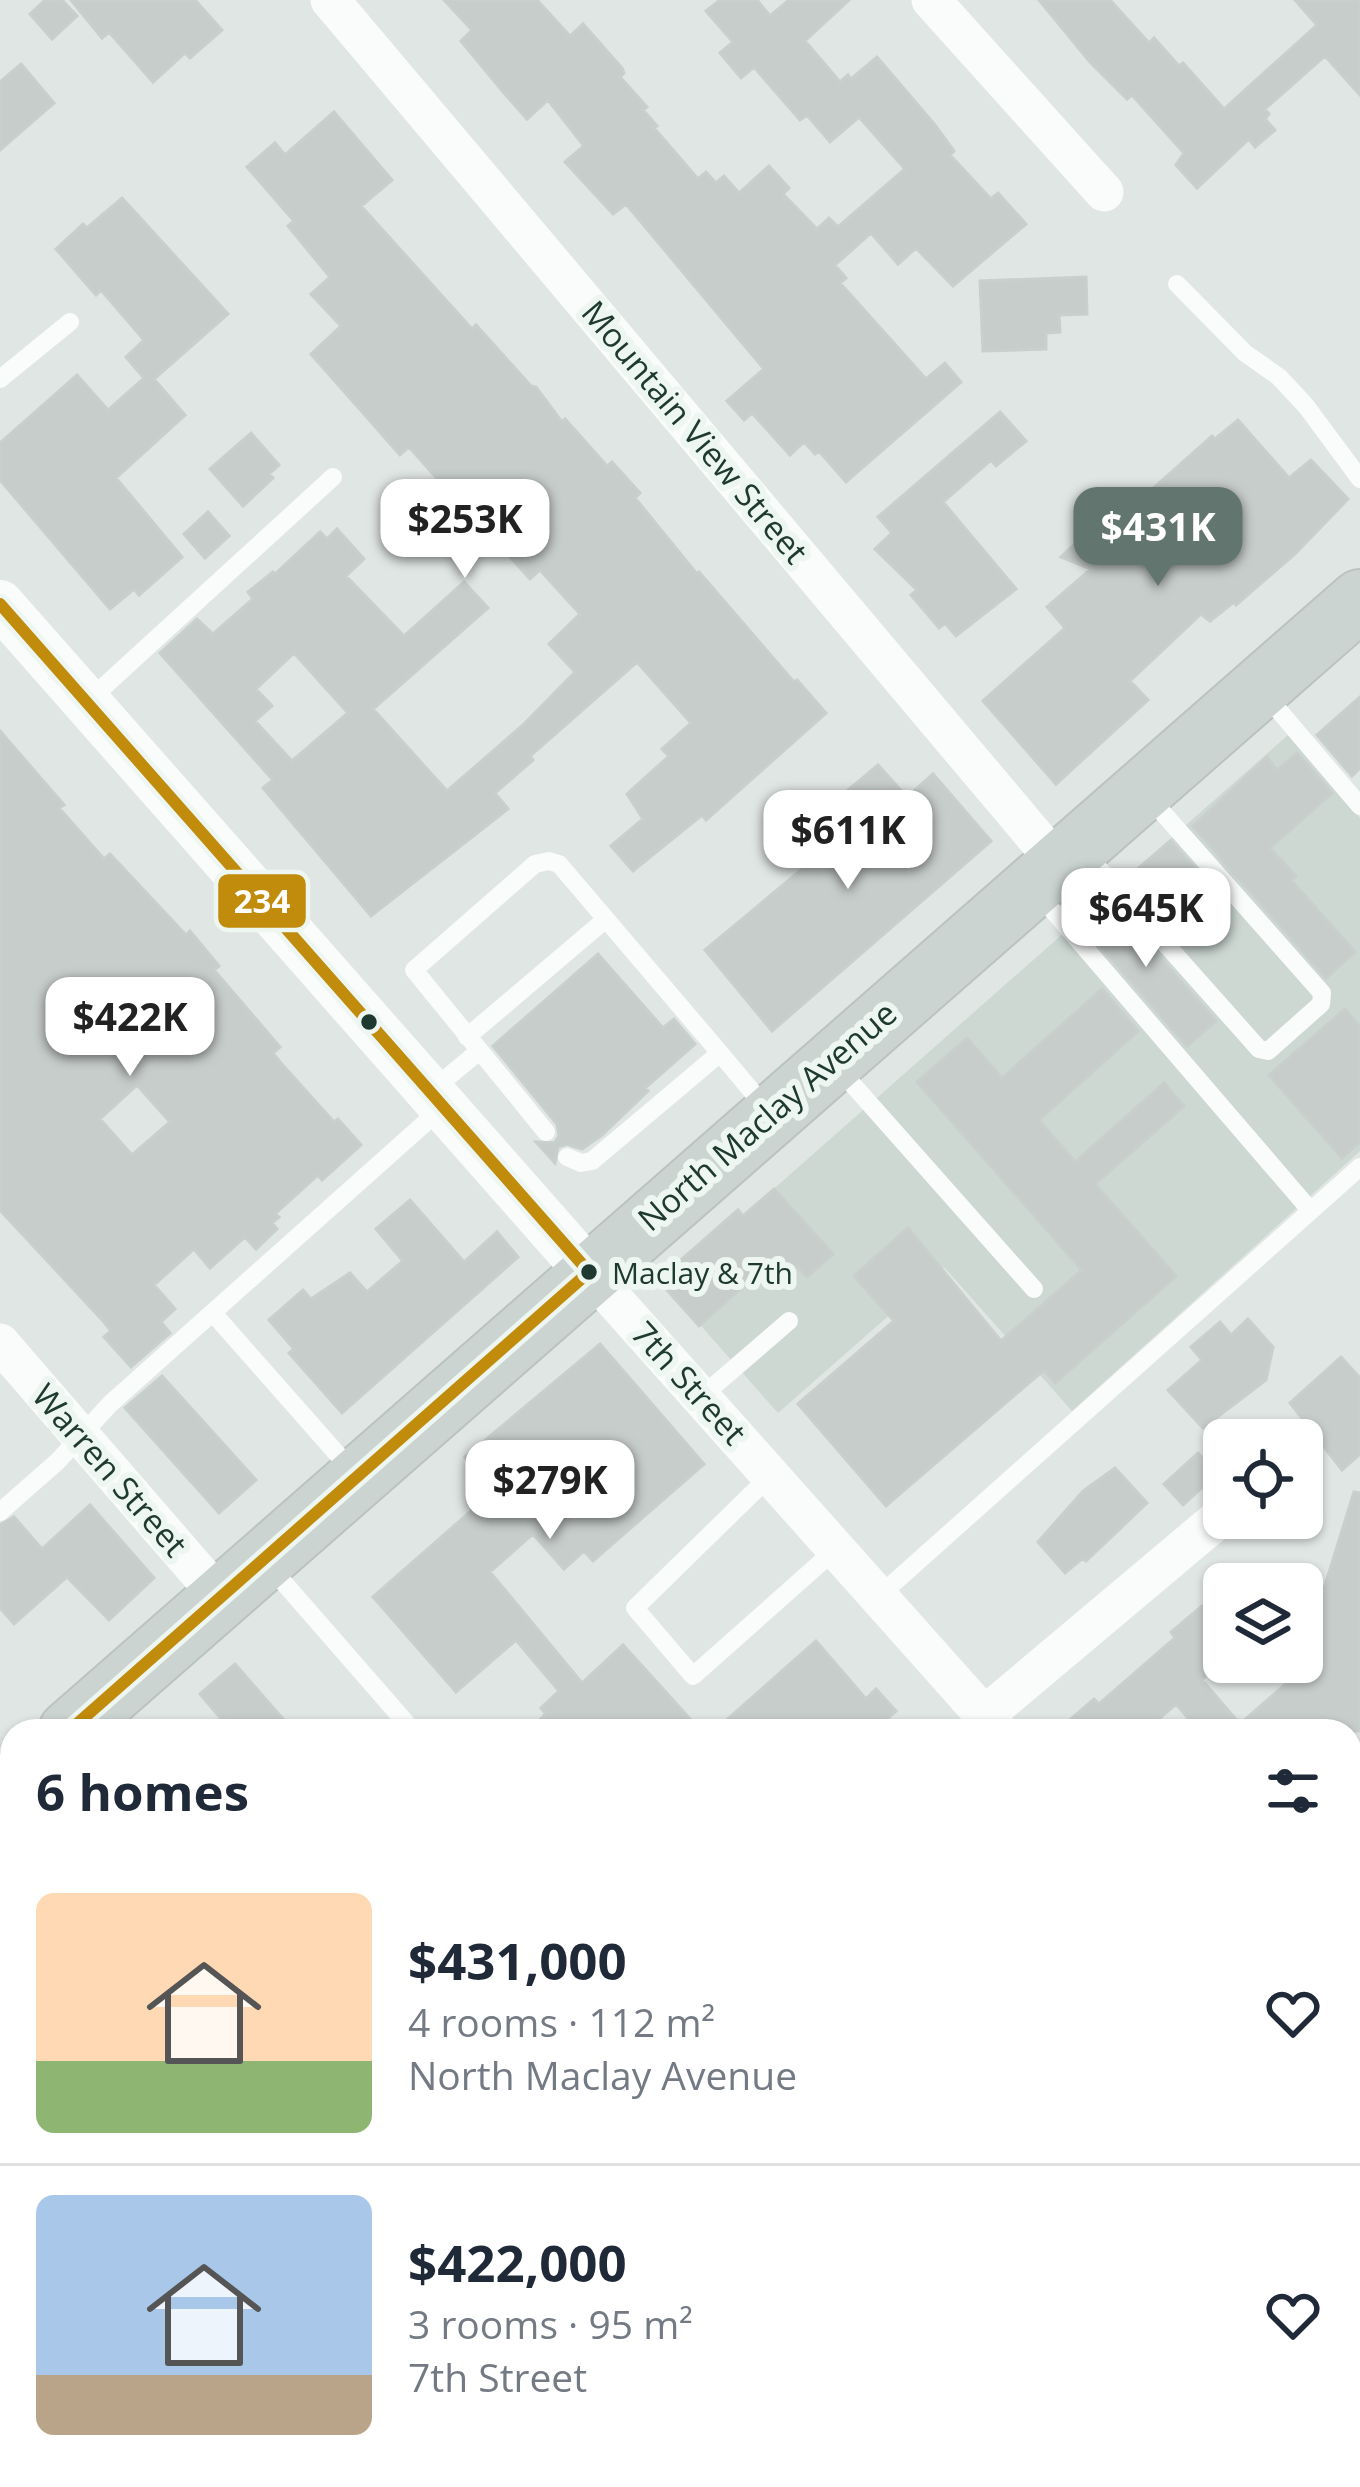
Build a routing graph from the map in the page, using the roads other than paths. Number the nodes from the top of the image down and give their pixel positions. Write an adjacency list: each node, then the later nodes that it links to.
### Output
1 (330, 0): 15 (street, Mountain View Street)
2 (931, 0): 3 (street)
3 (1104, 192)
4 (1177, 284): 8 (lane)
5 (70, 322): 6 (lane)
6 (0, 379)
7 (333, 477): 12 (lane)
8 (1360, 479)
9 (1360, 600): 11 (main road, North Maclay Avenue)
10 (0, 604): 12 (street, 7th Street)
11 (1259, 688): 13 (main road, North Maclay Avenue); 14 (lane)
12 (87, 702): 20 (street, 7th Street)
13 (1143, 791): 15 (main road, North Maclay Avenue); 15 (lane)
14 (1360, 806)
15 (1057, 866): 19 (main road, North Maclay Avenue); 25 (lane)
16 (606, 919): 17 (lane); 17 (lane); 18 (lane)
17 (473, 1045): 20 (lane); 22 (lane)
18 (720, 1053): 21 (lane); 23 (lane)
19 (831, 1060): 21 (main road, North Maclay Avenue); 27 (lane)
20 (437, 1099): 26 (street, 7th Street); 28 (lane)
21 (770, 1113): 26 (main road, North Maclay Avenue)
22 (546, 1132)
23 (567, 1156)
24 (1360, 1167): 25 (lane)
25 (1311, 1210): 39 (lane)
26 (589, 1271): 31 (street, 7th Street); 34 (main road, North Maclay Avenue)
27 (1034, 1289)
28 (213, 1313): 32 (lane); 34 (lane)
29 (788, 1321): 31 (lane)
30 (0, 1342): 32 (street, Warren Street)
31 (701, 1397): 33 (street, 7th Street)
32 (82, 1436): 35 (lane); 38 (street, Warren Street)
33 (771, 1475): 37 (street, 7th Street); 37 (lane)
34 (357, 1477): 38 (main road, North Maclay Avenue)
35 (0, 1512)
36 (1203, 1533): 43 (street)
37 (836, 1549): 39 (street, 7th Street)
38 (242, 1578): 40 (main road, North Maclay Avenue); 41 (lane)
39 (879, 1596): 42 (street, 7th Street)
40 (83, 1719)
41 (401, 1719)
42 (987, 1719)
43 (997, 1719)

